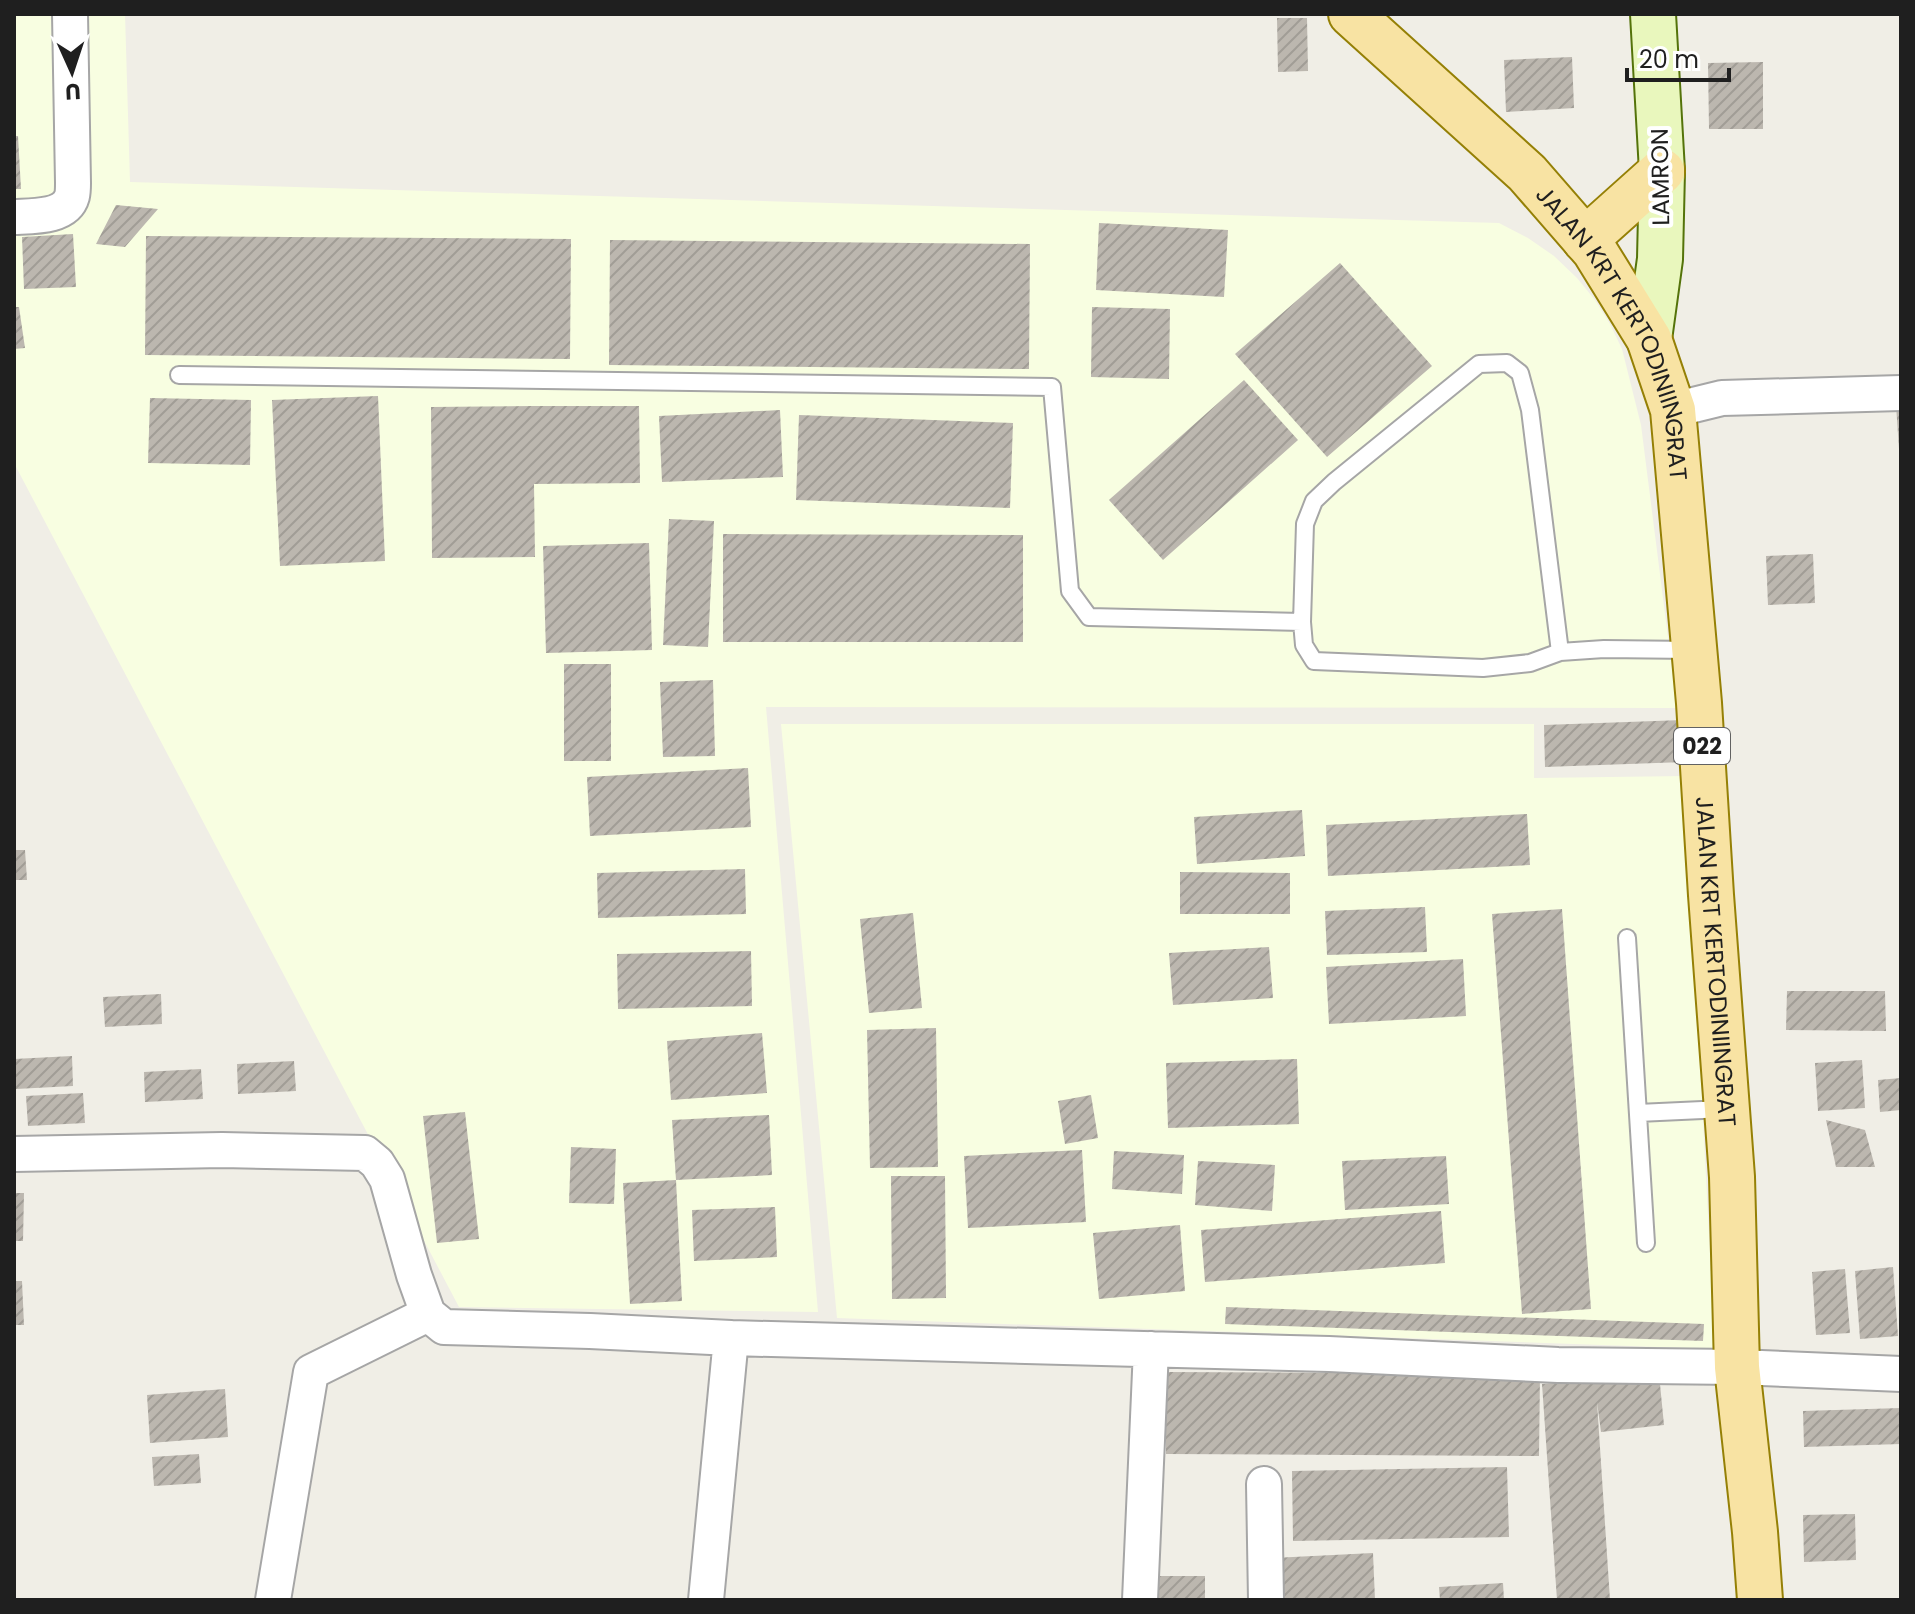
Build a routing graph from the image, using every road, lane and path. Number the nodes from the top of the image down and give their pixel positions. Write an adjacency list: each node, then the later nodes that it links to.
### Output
1 (70, 14): 5 (street)
2 (1351, 14): 6 (main road, JALAN KRT KERTODINIINGRAT / 022)
3 (1653, 14): 4 (street, LAMRON)
4 (1662, 171): 6 (main road); 7 (street, LAMRON)
5 (14, 217)
6 (1585, 240): 7 (main road, JALAN KRT KERTODINIINGRAT / 022)
7 (1649, 339): 10 (main road, JALAN KRT KERTODINIINGRAT / 022)
8 (179, 375): 11 (lane)
9 (1901, 393): 10 (street)
10 (1673, 410): 12 (main road, JALAN KRT KERTODINIINGRAT / 022)
11 (1302, 622): 13 (lane); 13 (lane)
12 (1694, 650): 13 (lane); 15 (main road, JALAN KRT KERTODINIINGRAT / 022)
13 (1560, 652)
14 (1627, 938): 16 (lane)
15 (1727, 1109): 16 (lane); 22 (main road, JALAN KRT KERTODINIINGRAT / 022)
16 (1638, 1113): 18 (lane)
17 (14, 1154): 19 (street)
18 (1646, 1243)
19 (428, 1314): 20 (street); 25 (street)
20 (731, 1338): 21 (street); 26 (street)
21 (1151, 1349): 22 (street); 27 (street)
22 (1737, 1367): 23 (street); 29 (main road, JALAN KRT KERTODINIINGRAT / 022)
23 (1901, 1374)
24 (1264, 1484): 28 (street)
25 (273, 1600)
26 (706, 1600)
27 (1140, 1600)
28 (1266, 1600)
29 (1760, 1600)

